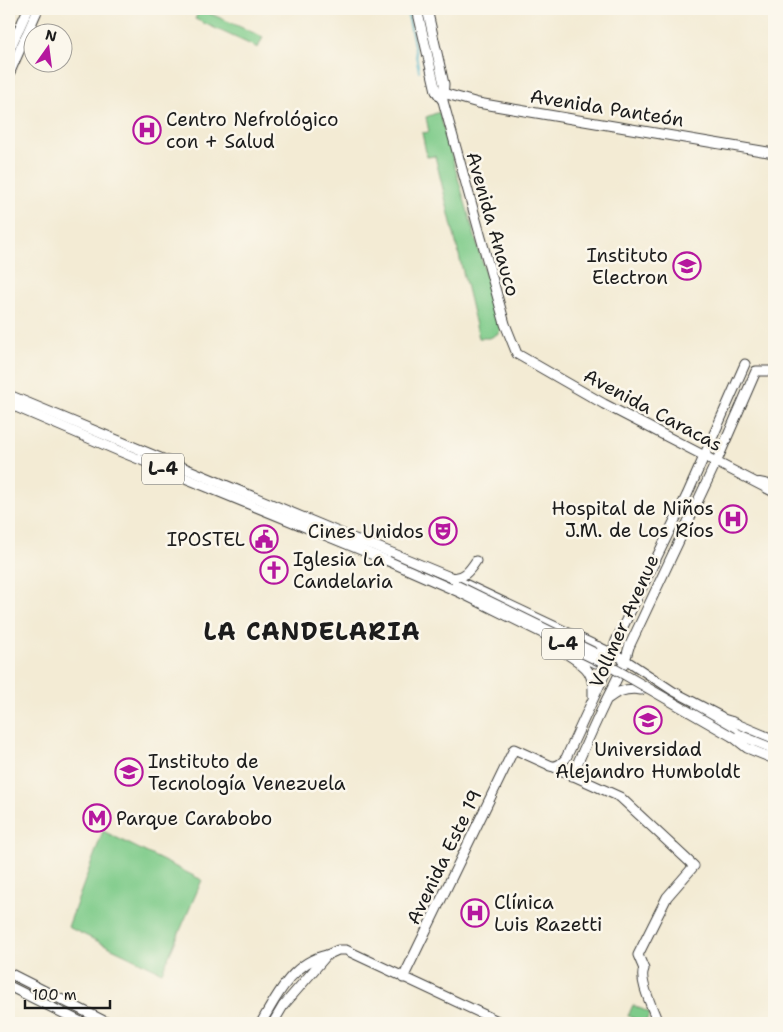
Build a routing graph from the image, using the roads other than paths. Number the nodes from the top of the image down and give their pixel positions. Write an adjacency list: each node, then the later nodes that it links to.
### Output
1 (28, 9): 5 (main road)
2 (38, 9): 6 (main road)
3 (417, 9): 7 (main road, Avenida Anauco)
4 (427, 9): 7 (main road, Avenida Anauco)
5 (9, 51)
6 (9, 74)
7 (441, 95): 8 (main road, Avenida Panteón); 9 (main road, Avenida Anauco)
8 (774, 153)
9 (518, 354): 14 (main road, Avenida Caracas)
10 (745, 364): 14 (main road, Vollmer Avenue)
11 (774, 371): 15 (main road, Vollmer Avenue)
12 (9, 395): 19 (main road, L-4)
13 (9, 404): 19 (main road, L-4)
14 (704, 456): 15 (main road, Avenida Caracas); 25 (main road, Vollmer Avenue)
15 (716, 462): 16 (main road, Avenida Caracas); 26 (main road, Vollmer Avenue)
16 (759, 483): 17 (highway); 18 (main road, Avenida Caracas)
17 (774, 486)
18 (774, 492)
19 (354, 543): 20 (main road, L-4)
20 (393, 557): 22 (main road, L-4); 30 (main road, L-4, bridge); 34 (main road, L-4, bridge)
21 (476, 561): 22 (main road)
22 (450, 577): 23 (main road); 24 (main road, L-4)
23 (443, 589)
24 (599, 647): 25 (main road, L-4); 28 (main road, L-4)
25 (613, 654): 26 (main road, L-4); 28 (main road, Vollmer Avenue)
26 (626, 660): 29 (main road, Vollmer Avenue); 31 (street)
27 (641, 690): 29 (main road)
28 (593, 698): 35 (main road, Vollmer Avenue)
29 (604, 704): 36 (main road, Vollmer Avenue)
30 (695, 710): 31 (main road, L-4); 33 (main road, L-4)
31 (736, 723): 32 (street)
32 (774, 739)
33 (774, 749)
34 (774, 760)
35 (550, 766): 36 (main road); 39 (main road, Avenida Este 19)
36 (572, 776): 46 (main road)
37 (327, 954): 39 (main road); 43 (main road); 44 (main road)
38 (9, 973): 42 (main road)
39 (403, 978): 45 (main road)
40 (9, 986): 41 (main road)
41 (83, 1023)
42 (108, 1023)
43 (261, 1023)
44 (273, 1023)
45 (502, 1023)
46 (658, 1023)

